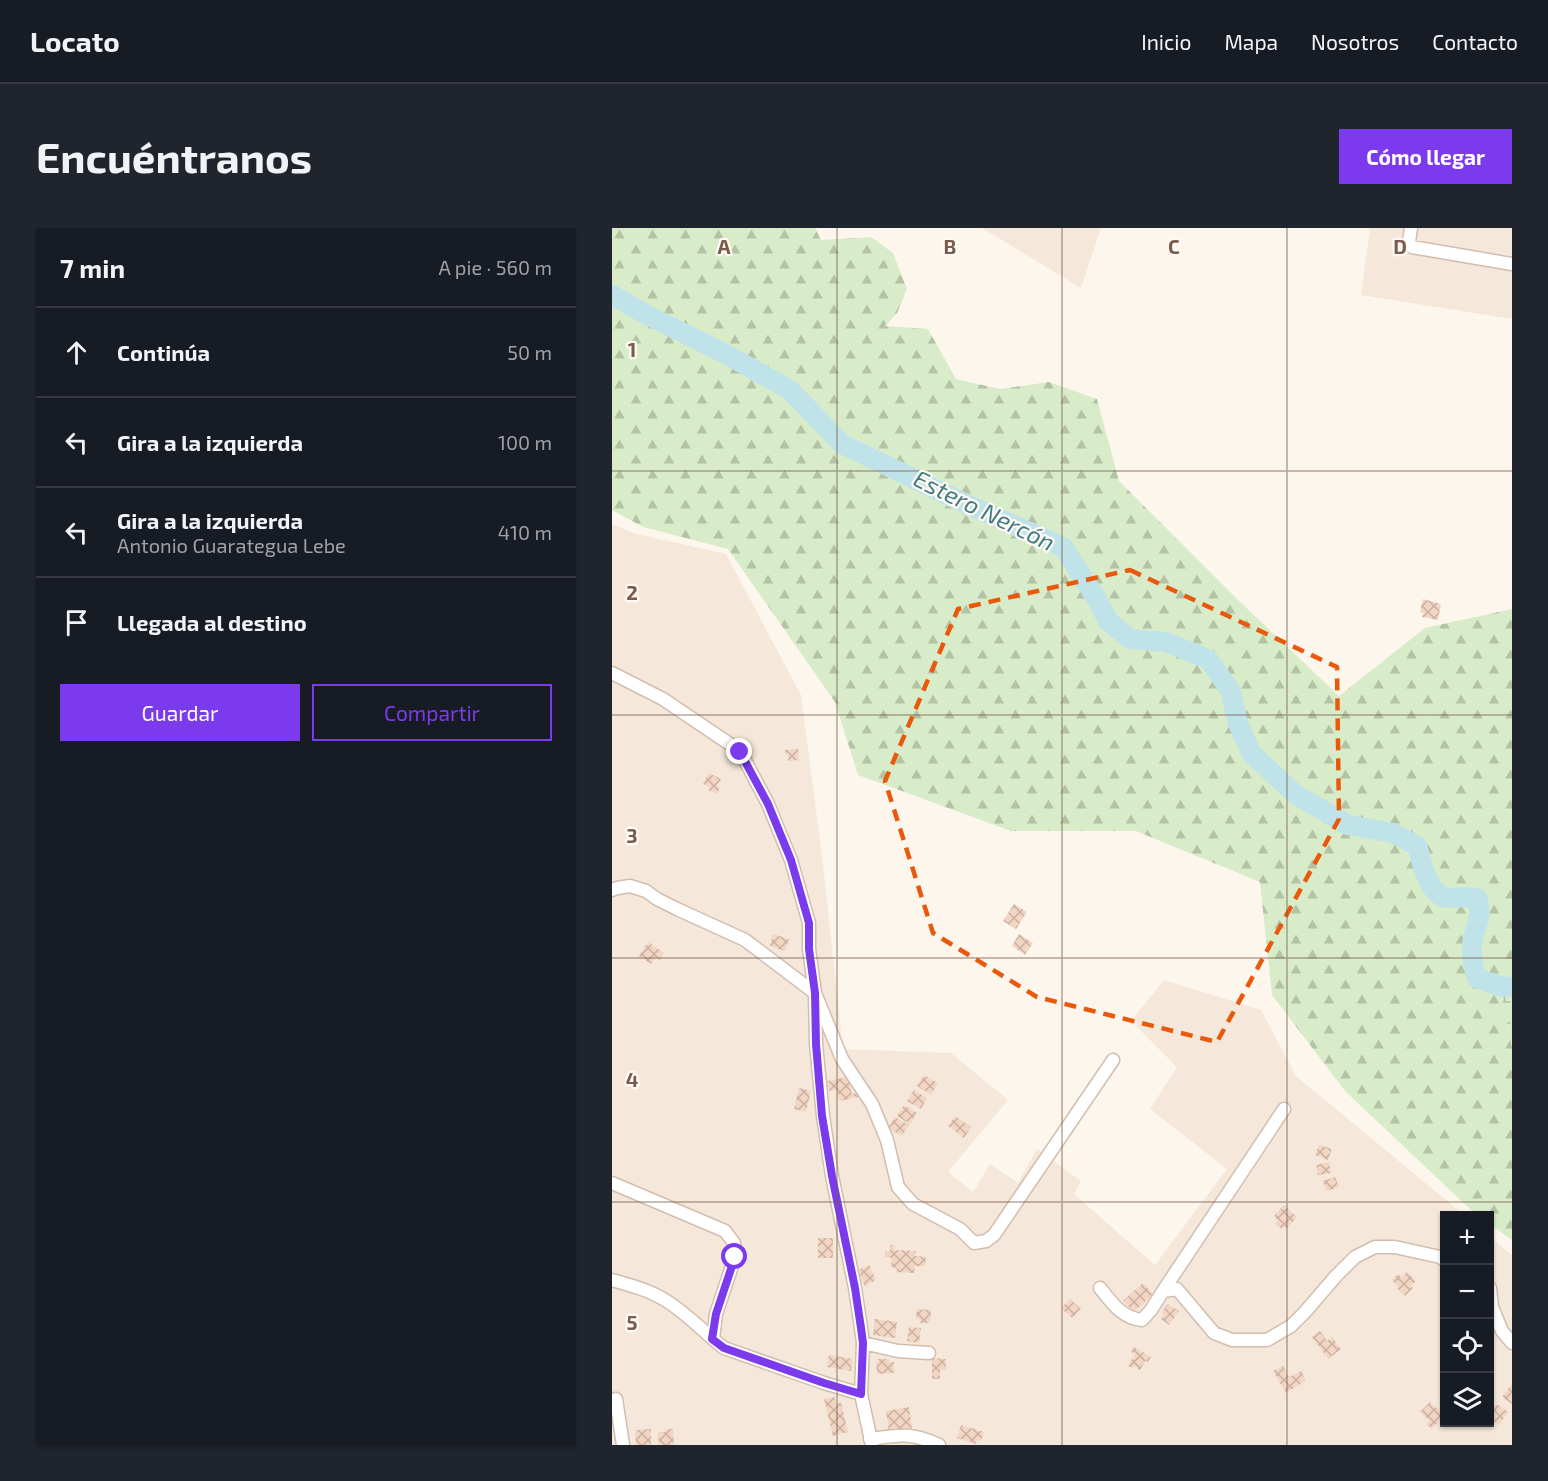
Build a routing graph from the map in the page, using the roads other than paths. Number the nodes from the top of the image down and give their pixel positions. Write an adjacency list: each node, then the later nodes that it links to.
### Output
1 (1411, 228): 2 (street)
2 (1512, 264)
3 (612, 673): 5 (street)
4 (612, 890): 5 (street)
5 (815, 993): 6 (street); 15 (street)
6 (1113, 1060)
7 (1284, 1109): 12 (street)
8 (612, 1183): 14 (street)
9 (1440, 1257): 12 (street)
10 (612, 1280): 14 (street)
11 (1100, 1288): 12 (street)
12 (1163, 1291)
13 (1494, 1312): 16 (street)
14 (712, 1339): 18 (street)
15 (863, 1343): 17 (street); 18 (street)
16 (1512, 1344)
17 (929, 1353)
18 (861, 1394): 20 (street)
19 (616, 1399): 21 (street)
20 (871, 1442): 22 (street)
21 (622, 1445)
22 (939, 1445)

